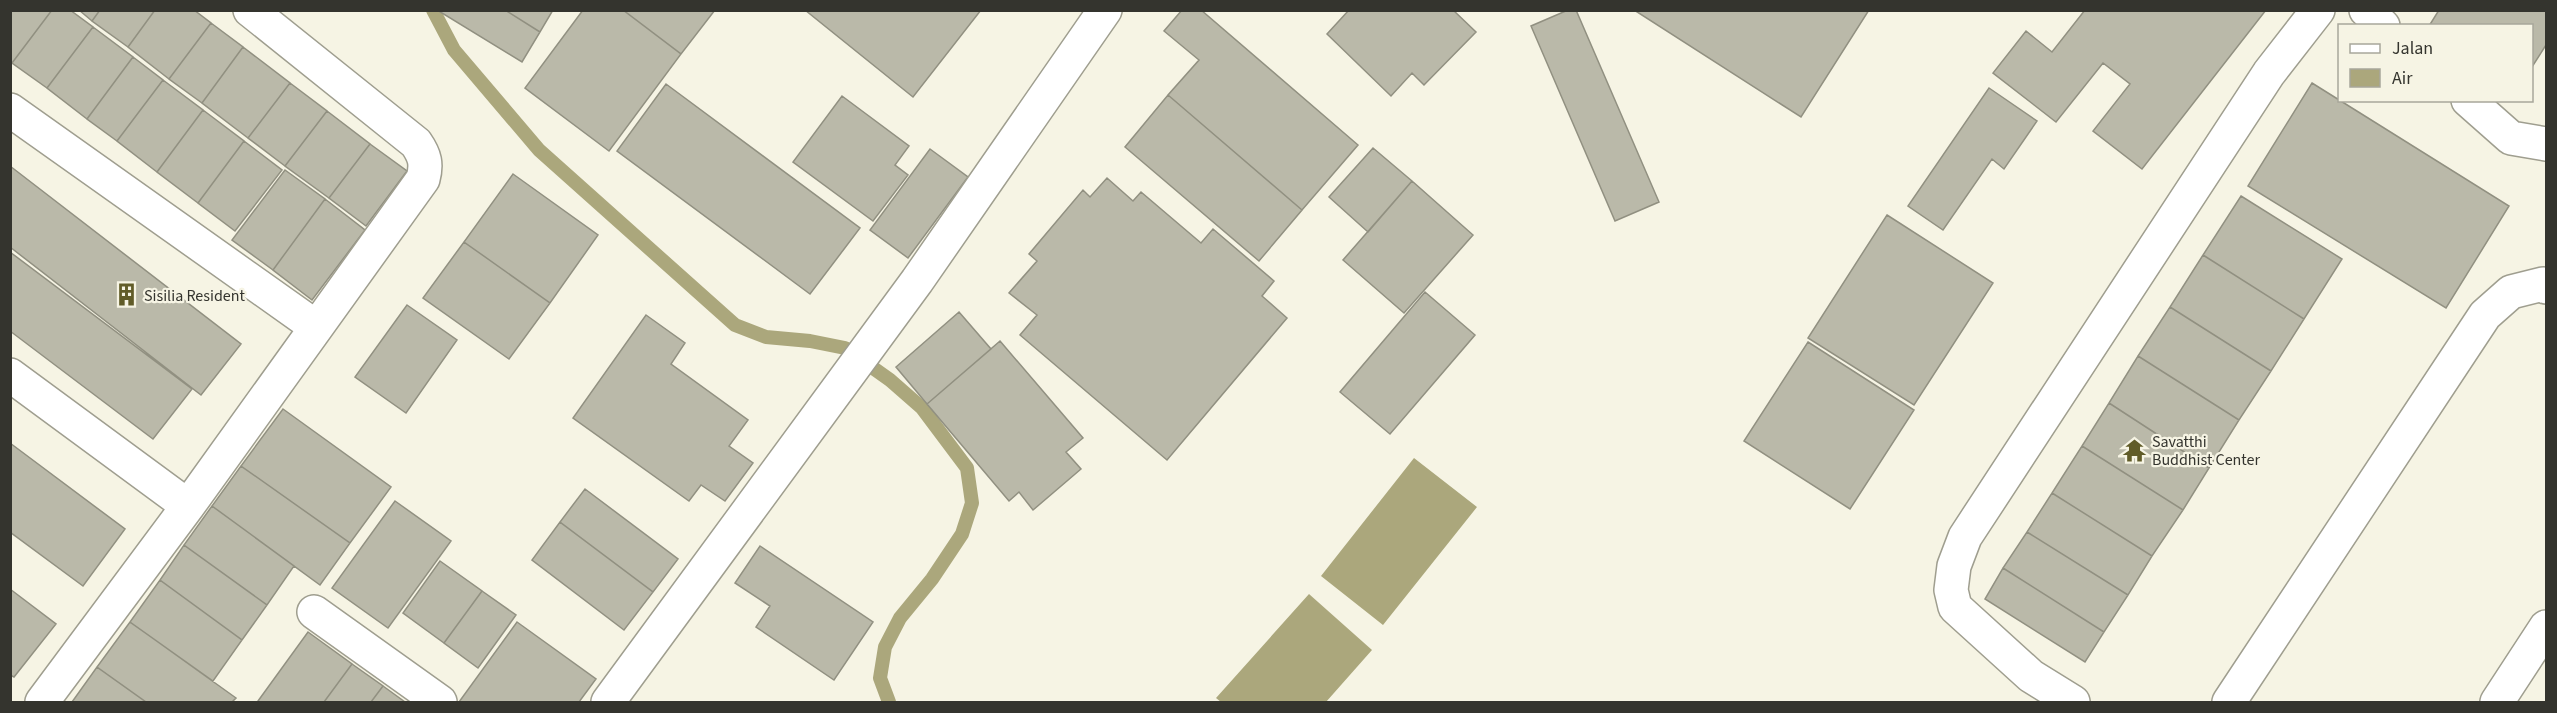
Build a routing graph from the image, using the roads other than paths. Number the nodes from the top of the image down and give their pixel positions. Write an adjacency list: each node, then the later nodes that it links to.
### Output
1 (250, 10): 10 (street)
2 (1105, 10): 17 (street)
3 (2318, 10): 18 (street)
4 (2366, 10): 5 (street)
5 (2381, 24)
6 (2470, 102): 8 (street)
7 (10, 110): 10 (street)
8 (2547, 144)
9 (2547, 287): 19 (street)
10 (316, 327): 12 (street)
11 (10, 375): 12 (street)
12 (188, 506): 15 (street)
13 (314, 612): 16 (street)
14 (2547, 627): 20 (street)
15 (42, 702)
16 (440, 702)
17 (608, 702)
18 (2073, 702)
19 (2229, 702)
20 (2497, 702)

